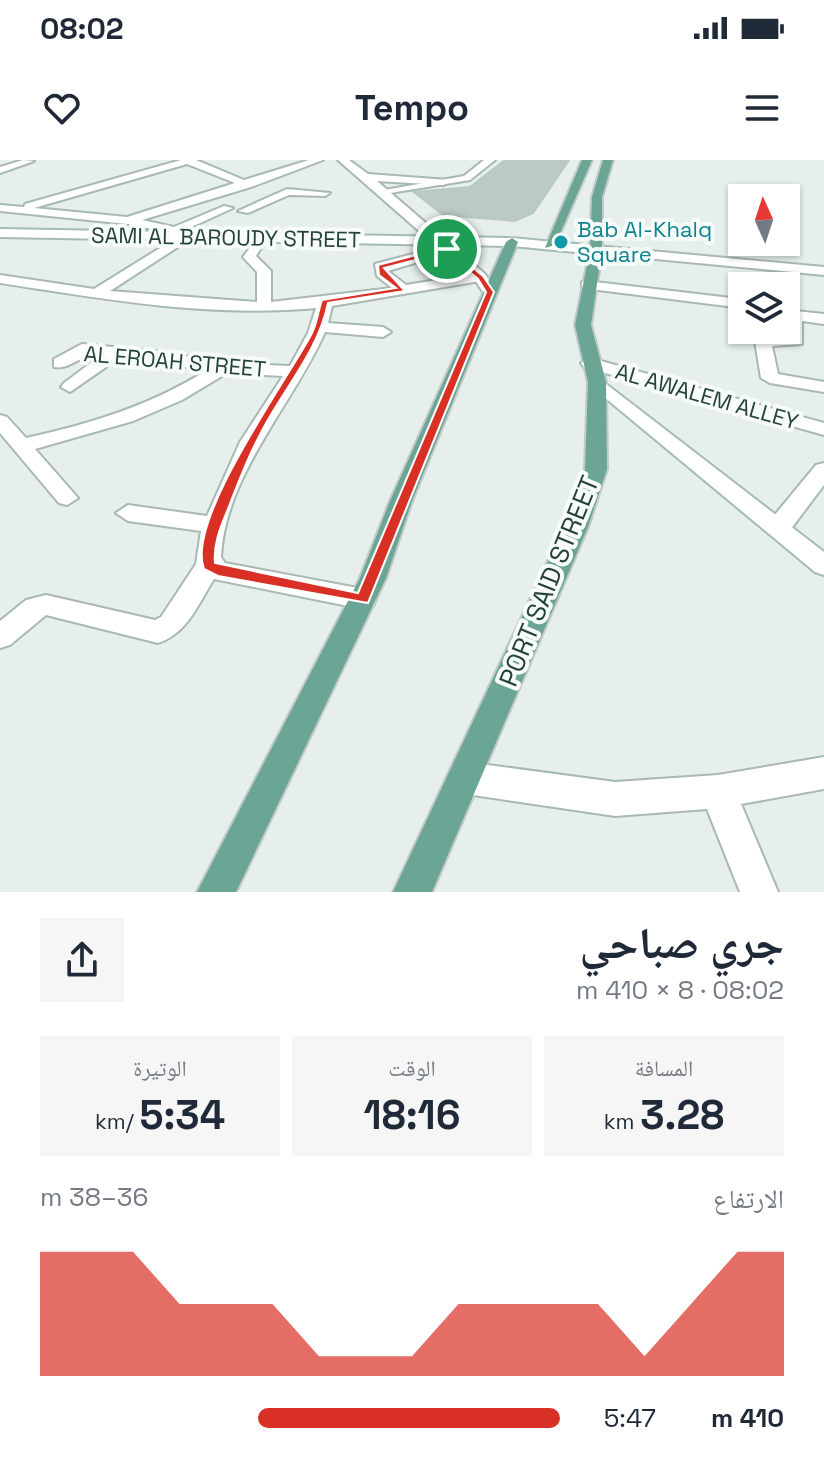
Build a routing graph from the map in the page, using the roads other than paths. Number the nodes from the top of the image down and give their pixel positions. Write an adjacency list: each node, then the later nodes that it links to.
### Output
1 (189, 160): 11 (street); 19 (street)
2 (279, 160): 7 (street)
3 (343, 160): 15 (street)
4 (587, 160): 35 (main road)
5 (608, 160): 37 (main road, PORT SAID STREET)
6 (29, 161): 12 (street)
7 (312, 162): 18 (street)
8 (469, 162): 9 (street)
9 (488, 162): 17 (street)
10 (131, 164): 14 (street)
11 (207, 169): 13 (street); 18 (street)
12 (0, 170)
13 (181, 176)
14 (91, 177)
15 (366, 177): 17 (street); 20 (street)
16 (168, 180): 19 (street)
17 (444, 182): 20 (street)
18 (247, 185): 23 (street)
19 (82, 191): 26 (street)
20 (384, 191): 36 (street)
21 (325, 193): 27 (street)
22 (30, 194): 24 (street)
23 (189, 200): 25 (street); 29 (street)
24 (0, 205): 26 (street)
25 (228, 208): 27 (street); 30 (street)
26 (15, 209): 29 (street)
27 (244, 211): 28 (street)
28 (266, 215)
29 (128, 221): 30 (street)
30 (176, 230): 32 (street)
31 (0, 233): 32 (street, SAMI AL BAROUDY STREET)
32 (192, 234): 33 (street, SAMI AL BAROUDY STREET); 43 (street)
33 (262, 236): 36 (street, SAMI AL BAROUDY STREET); 46 (street)
34 (512, 242): 35 (street, SAMI AL BAROUDY STREET); 36 (street, SAMI AL BAROUDY STREET); 40 (main road)
35 (549, 245): 37 (street, SAMI AL BAROUDY STREET)
36 (443, 246): 40 (street); 42 (street)
37 (596, 250): 38 (street, SAMI AL BAROUDY STREET); 41 (main road, PORT SAID STREET)
38 (824, 271)
39 (0, 279): 43 (street)
40 (485, 284): 42 (street); 69 (main road)
41 (587, 285): 45 (street); 56 (main road, PORT SAID STREET)
42 (402, 289): 44 (street)
43 (97, 293): 46 (street)
44 (325, 301): 46 (street); 49 (street)
45 (728, 302)
46 (264, 307)
47 (800, 316): 48 (street)
48 (824, 319)
49 (320, 327): 50 (street); 55 (street)
50 (383, 332)
51 (764, 344): 58 (street)
52 (116, 352): 53 (street, AL EROAH STREET); 54 (street, AL EROAH STREET); 57 (street)
53 (60, 363)
54 (223, 368): 55 (street, AL EROAH STREET); 61 (street)
55 (294, 371): 65 (street)
56 (594, 372): 60 (street, AL AWALEM ALLEY); 66 (street); 72 (main road, PORT SAID STREET)
57 (70, 387)
58 (824, 387)
59 (0, 421): 61 (street)
60 (824, 429)
61 (20, 446): 63 (street)
62 (824, 470): 66 (street)
63 (67, 498)
64 (128, 513): 65 (street)
65 (215, 525): 67 (street)
66 (778, 528): 68 (street)
67 (209, 565): 69 (street); 70 (street)
68 (824, 566)
69 (363, 599): 74 (main road)
70 (0, 637)
71 (824, 773): 73 (street)
72 (466, 778): 73 (street); 75 (main road, PORT SAID STREET)
73 (718, 792): 76 (street)
74 (216, 892)
75 (412, 892)
76 (759, 892)

